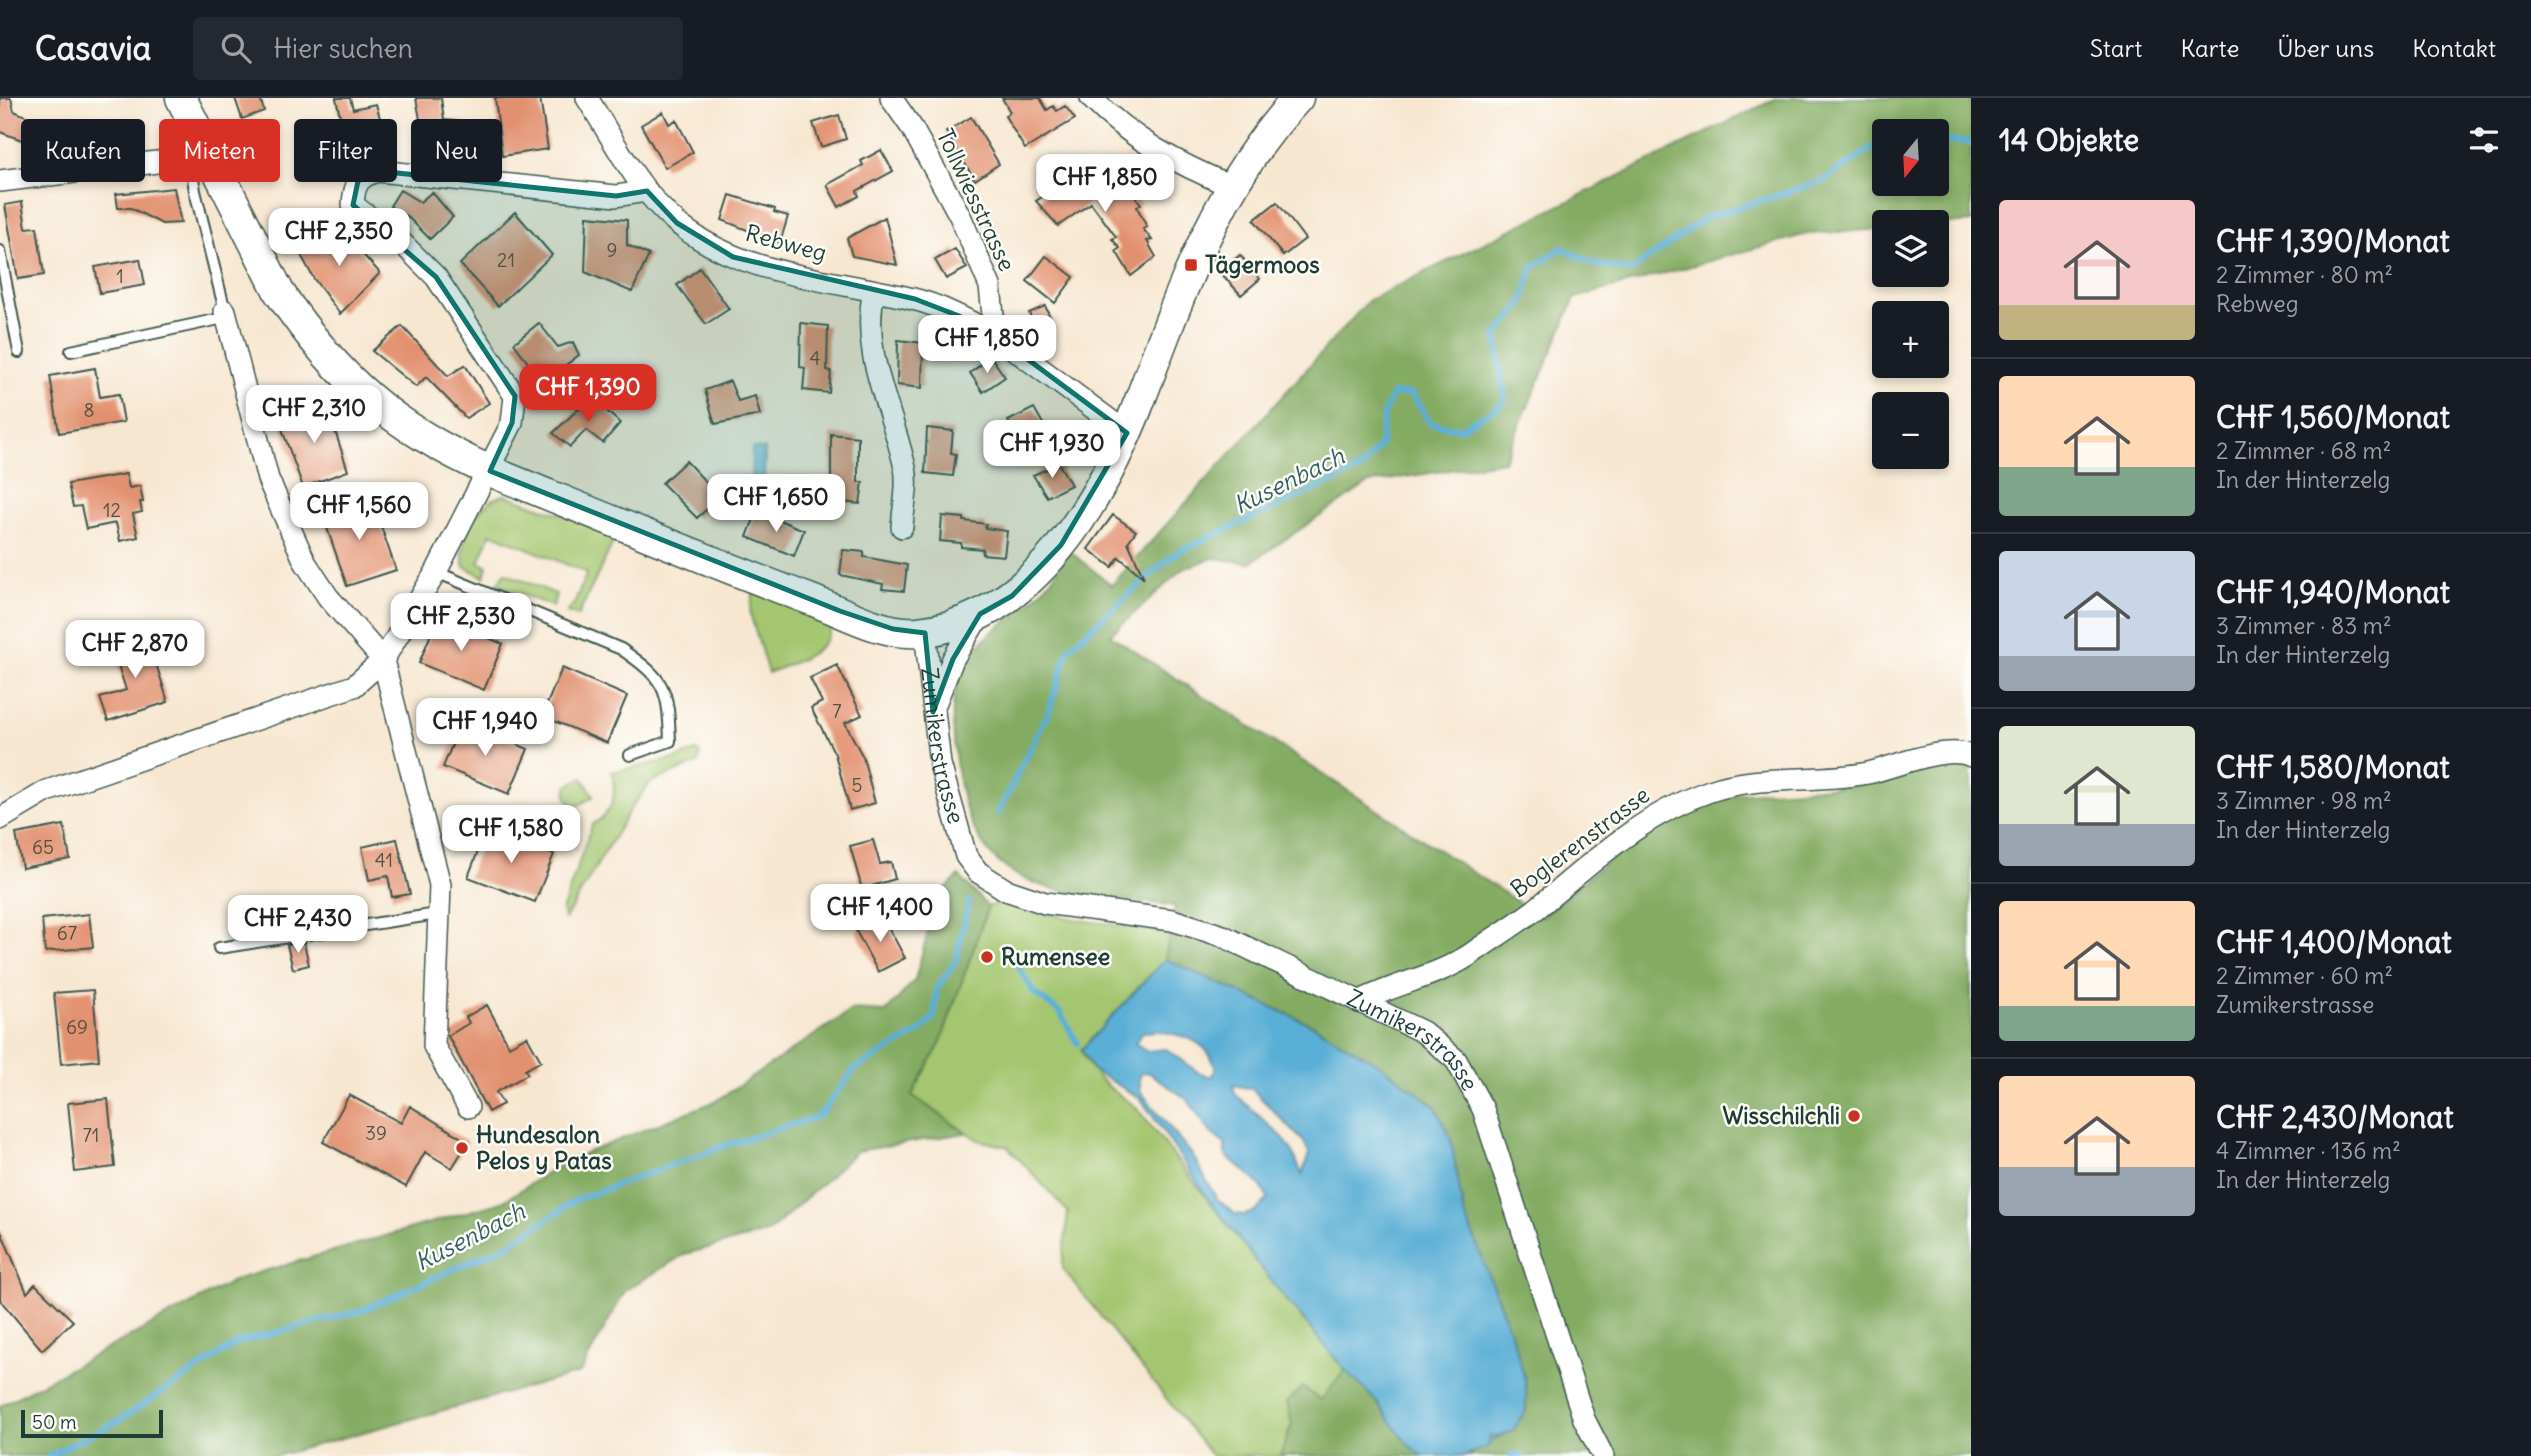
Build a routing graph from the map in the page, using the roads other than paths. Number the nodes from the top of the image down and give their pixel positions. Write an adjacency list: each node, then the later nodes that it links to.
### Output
1 (181, 98): 6 (main road)
2 (587, 98): 12 (street, Rebweg)
3 (891, 98): 16 (street, Tollwiesstrasse)
4 (1091, 98): 11 (street)
5 (1298, 98): 11 (main road)
6 (187, 119)
7 (159, 159): 8 (street)
8 (0, 181)
9 (196, 182): 15 (lane)
10 (214, 182): 20 (main road)
11 (1231, 186): 19 (main road)
12 (647, 191): 14 (street, Rebweg); 20 (street)
13 (0, 251): 18 (lane)
14 (874, 290): 16 (street, Rebweg); 21 (street)
15 (225, 314): 17 (lane); 25 (street)
16 (995, 335): 19 (street)
17 (71, 351)
18 (19, 352)
19 (1127, 433): 23 (main road)
20 (490, 471): 22 (street); 24 (main road)
21 (902, 527)
22 (436, 572): 25 (street); 27 (lane)
23 (980, 614): 24 (main road); 26 (street)
24 (925, 631): 26 (street, Zumikerstrasse)
25 (383, 660): 29 (street); 30 (street)
26 (933, 712): 32 (street, Zumikerstrasse)
27 (630, 755)
28 (1971, 756): 32 (street, Boglerenstrasse)
29 (0, 819)
30 (437, 914): 31 (lane); 33 (street)
31 (219, 948)
32 (1359, 1002): 34 (street, Zumikerstrasse)
33 (468, 1107)
34 (1603, 1456)

